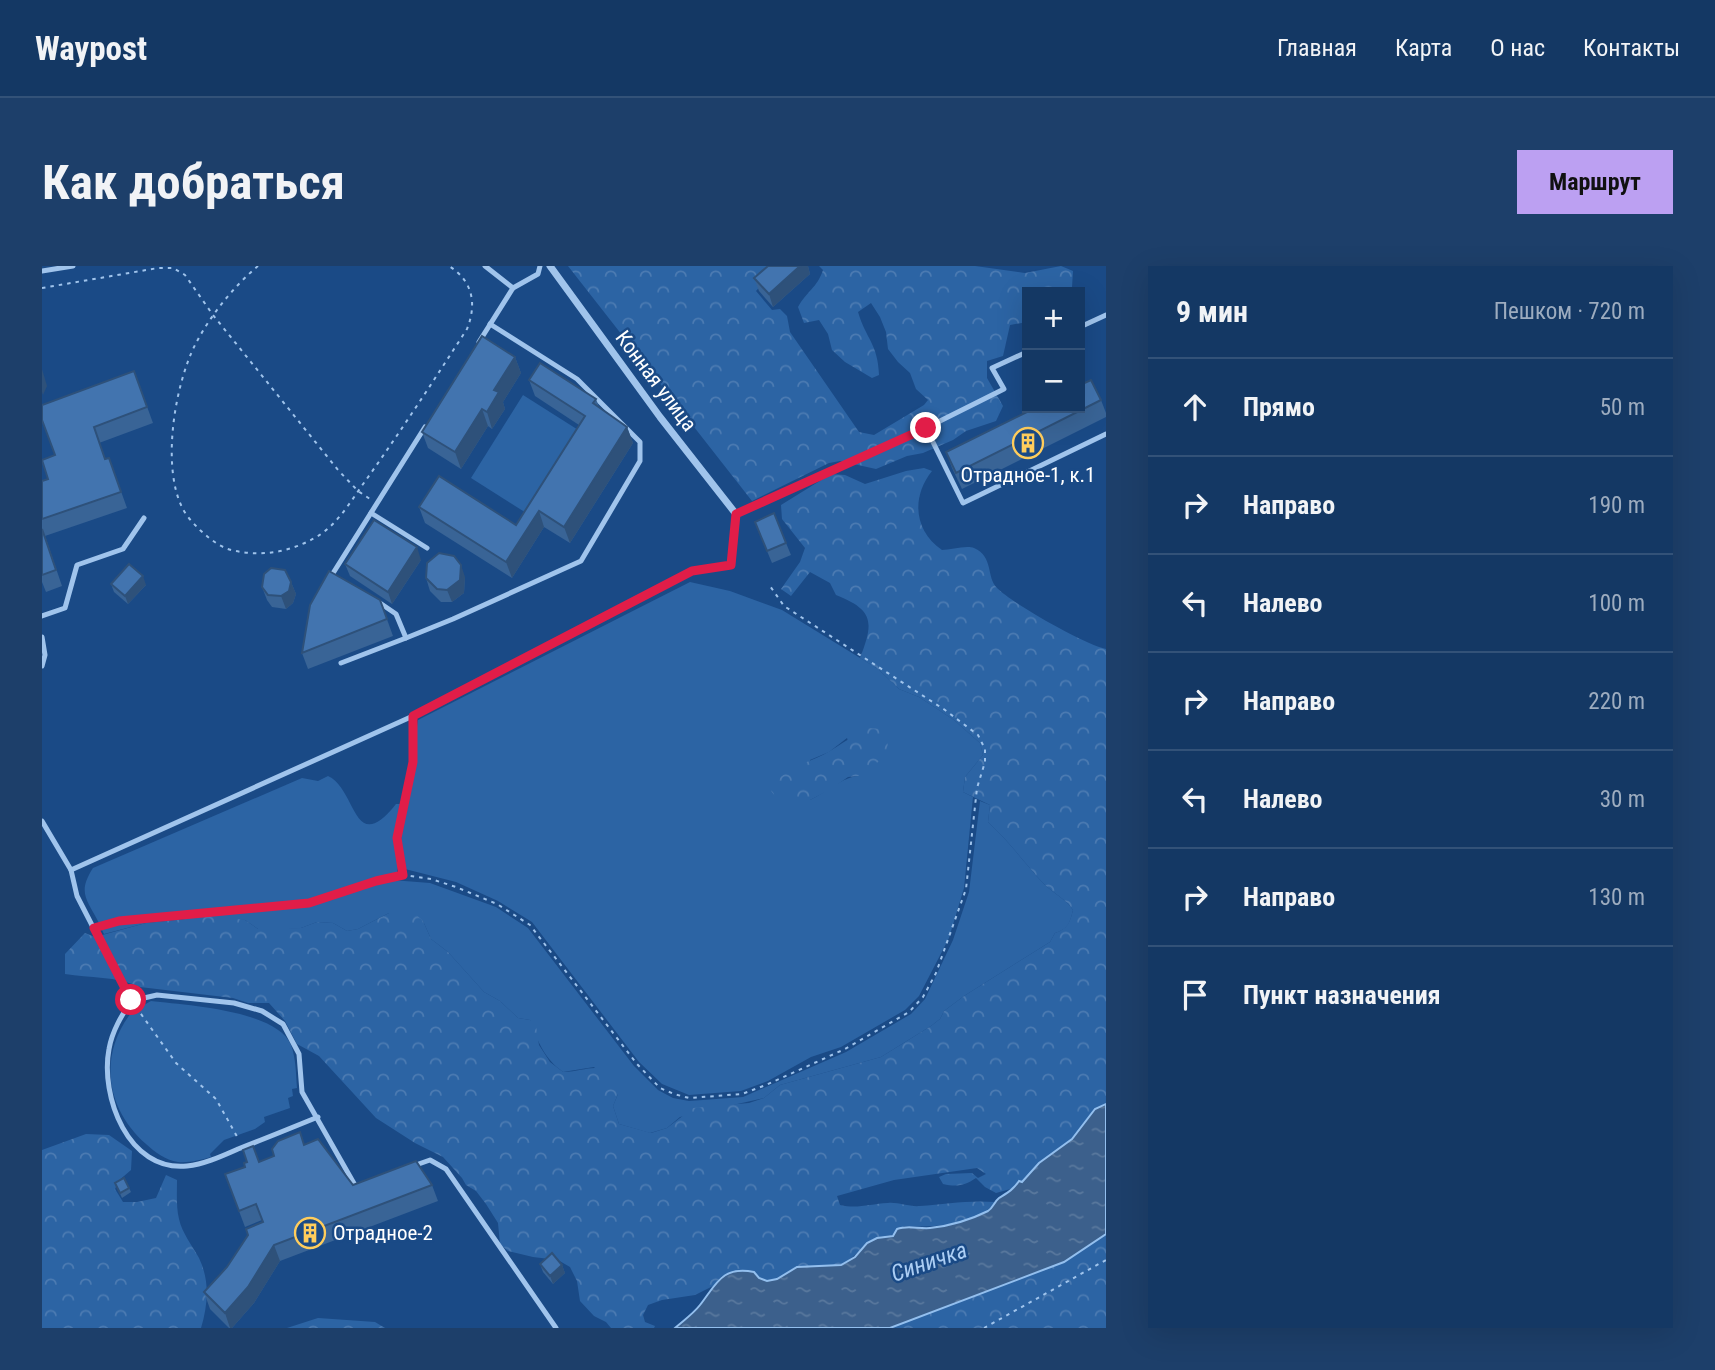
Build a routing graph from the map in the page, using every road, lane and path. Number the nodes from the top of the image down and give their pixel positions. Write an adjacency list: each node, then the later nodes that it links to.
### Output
1 (73, 266): 7 (lane)
2 (258, 266): 10 (path)
3 (449, 266): 19 (path)
4 (485, 266): 9 (lane)
5 (540, 266): 9 (lane)
6 (550, 266): 22 (street, Конная улица)
7 (42, 271)
8 (42, 288): 10 (path)
9 (513, 288): 12 (lane)
10 (213, 315): 19 (path); 19 (path)
11 (1106, 315): 13 (lane)
12 (490, 324): 14 (lane); 32 (lane)
13 (1085, 325)
14 (476, 347)
15 (1022, 354): 17 (lane)
16 (426, 425): 20 (lane)
17 (926, 428): 18 (lane); 22 (lane)
18 (1106, 434)
19 (358, 491): 20 (path)
20 (377, 504): 21 (lane)
21 (371, 513): 24 (lane); 25 (lane)
22 (736, 514): 35 (lane)
23 (144, 518): 30 (lane)
24 (427, 548)
25 (333, 573): 26 (lane); 27 (lane)
26 (343, 580)
27 (327, 583)
28 (770, 586): 38 (path)
29 (375, 600): 32 (lane)
30 (42, 616)
31 (42, 637): 34 (lane)
32 (406, 638): 33 (lane)
33 (341, 663)
34 (42, 666)
35 (413, 716): 37 (lane); 38 (path)
36 (42, 822): 37 (lane)
37 (71, 870): 39 (lane)
38 (403, 875): 39 (path)
39 (94, 928): 40 (lane)
40 (131, 1000): 41 (lane); 42 (path); 42 (lane)
41 (318, 1117): 42 (lane); 44 (lane)
42 (243, 1147)
43 (406, 1169): 46 (lane)
44 (368, 1182)
45 (1106, 1260): 47 (path)
46 (556, 1328)
47 (985, 1328)

